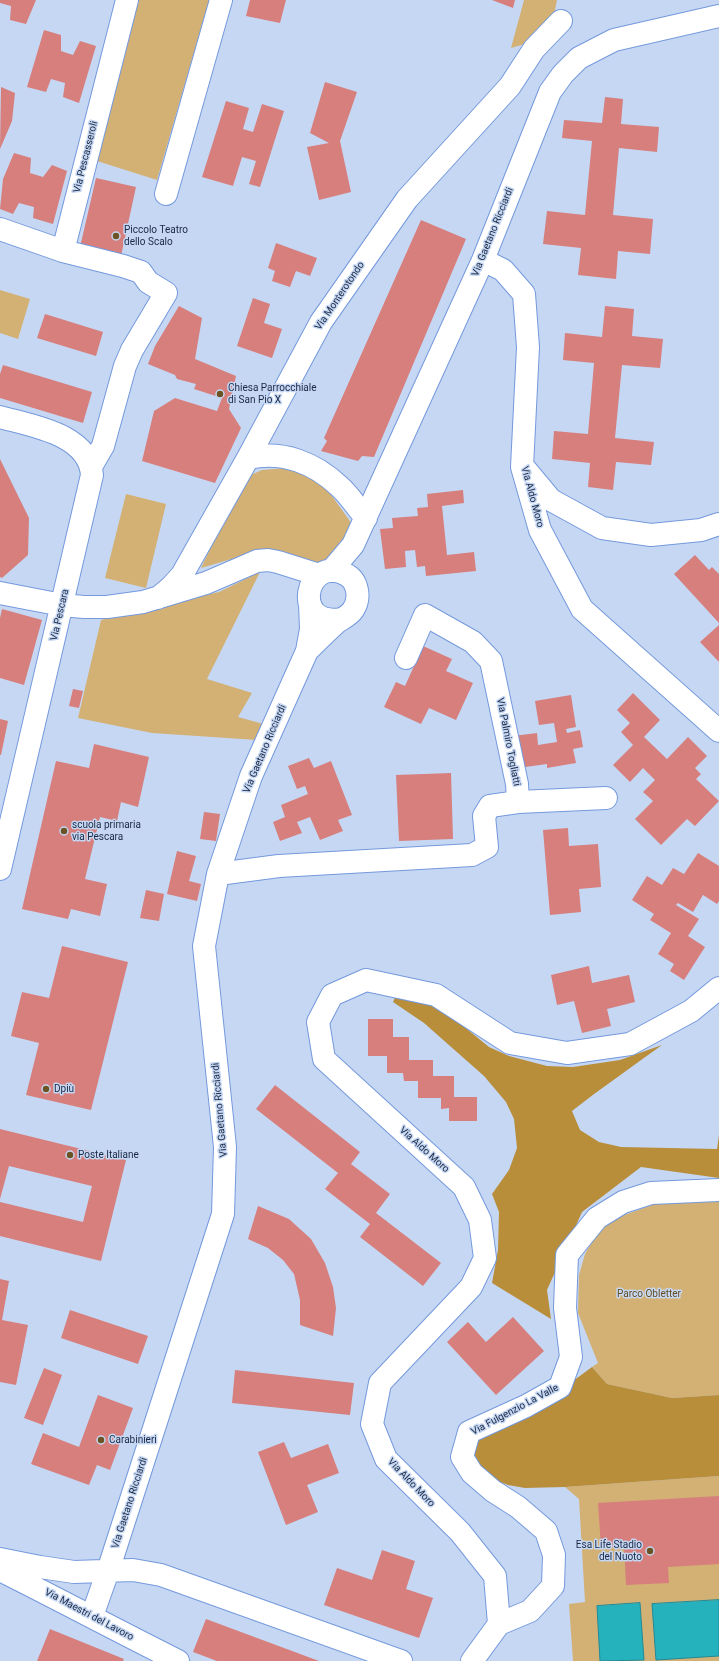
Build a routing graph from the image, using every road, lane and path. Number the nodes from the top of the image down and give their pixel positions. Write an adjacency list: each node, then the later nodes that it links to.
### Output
1 (127, 0): 7 (street, Via Pescasseroli)
2 (221, 0): 5 (street)
3 (719, 16): 8 (street, Via Gaetano Ricciardi)
4 (561, 21): 10 (street, Via Monterotondo)
5 (166, 194)
6 (0, 229): 7 (street)
7 (62, 251): 11 (street)
8 (483, 260): 12 (street, Via Aldo Moro); 13 (street, Via Gaetano Ricciardi)
9 (0, 417): 11 (street)
10 (248, 458): 13 (street); 20 (street, Via Monterotondo)
11 (92, 465): 22 (street, Via Pescara)
12 (522, 466): 14 (street); 26 (street, Via Aldo Moro)
13 (366, 518): 15 (street, Via Gaetano Ricciardi)
14 (719, 524)
15 (353, 545): 17 (street, Via Gaetano Ricciardi); 18 (street, Via Gaetano Ricciardi)
16 (286, 565): 17 (street); 20 (street); 21 (street)
17 (325, 573): 18 (street); 21 (street)
18 (356, 586): 23 (street)
19 (0, 593): 22 (street)
20 (158, 598): 22 (street)
21 (309, 603): 23 (street); 24 (street, Via Gaetano Ricciardi)
22 (62, 605): 29 (street, Via Pescara)
23 (341, 619): 24 (street, Via Gaetano Ricciardi)
24 (307, 651): 30 (street, Via Gaetano Ricciardi)
25 (406, 658): 28 (street, Via Palmiro Togliatti)
26 (719, 731)
27 (606, 798): 28 (street)
28 (518, 802): 30 (street)
29 (0, 869)
30 (218, 874): 35 (street, Via Gaetano Ricciardi)
31 (719, 988): 37 (street, Via Aldo Moro)
32 (719, 1190): 37 (street, Via Fulgenzio La Valle)
33 (0, 1559): 35 (street)
34 (0, 1570): 36 (street, Via Maestri del Lavoro)
35 (108, 1571): 36 (street, Via Gaetano Ricciardi); 39 (street)
36 (92, 1616): 38 (street, Via Maestri del Lavoro)
37 (499, 1624): 40 (street)
38 (178, 1661)
39 (401, 1661)
40 (472, 1661)

